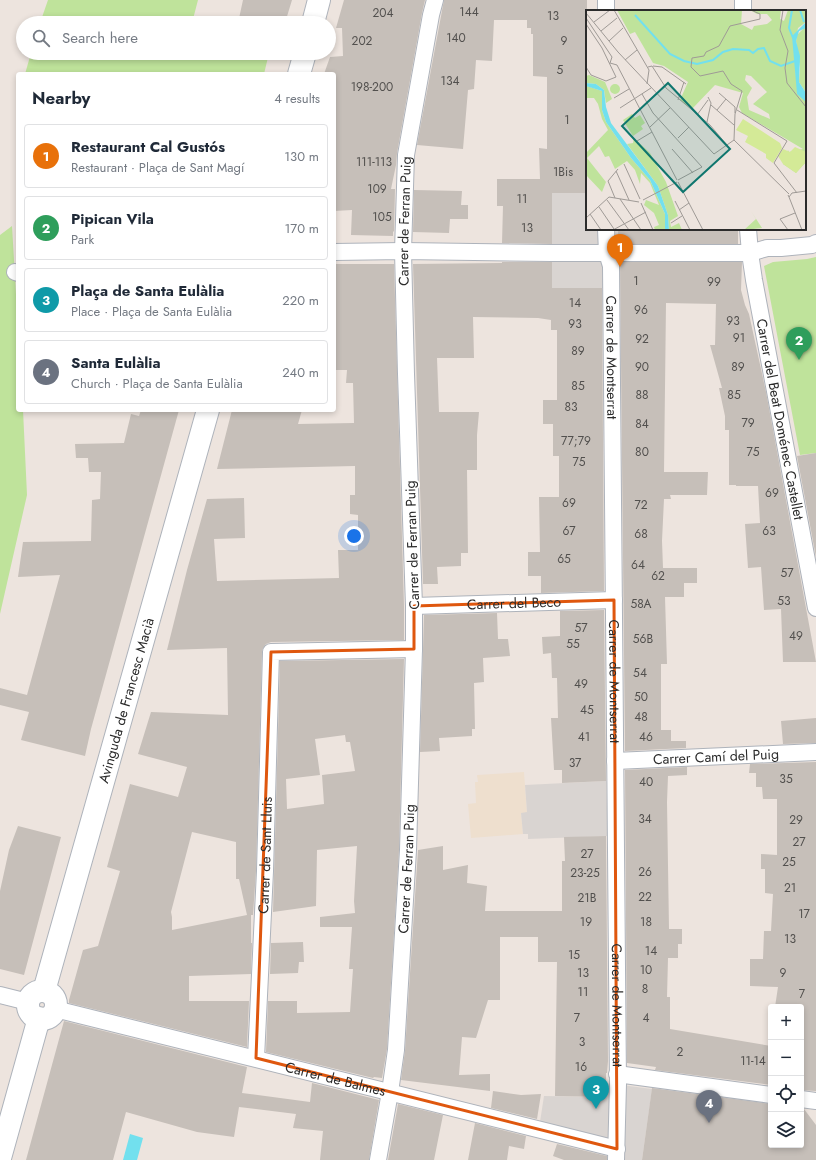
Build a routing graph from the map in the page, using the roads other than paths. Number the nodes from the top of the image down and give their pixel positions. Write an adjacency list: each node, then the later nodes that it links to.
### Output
1 (319, 0): 3 (street)
2 (435, 0): 9 (street, Carrer de Ferran Puig)
3 (315, 16)
4 (303, 60): 5 (street)
5 (300, 72)
6 (606, 230): 11 (street, Carrer de Montserrat)
7 (748, 230): 12 (street, Carrer del Beat Doménec Castellet)
8 (816, 243): 12 (street)
9 (403, 251): 10 (street); 11 (street); 16 (street, Carrer de Ferran Puig)
10 (336, 252)
11 (607, 253): 12 (street); 15 (street, Carrer de Montserrat)
12 (750, 253): 14 (street, Carrer del Beat Doménec Castellet)
13 (207, 412): 22 (street, Avinguda de Francesc Macià)
14 (811, 553): 17 (street, Carrer del Beat Doménec Castellet)
15 (614, 600): 16 (street, Carrer del Beco); 20 (street, Carrer de Montserrat)
16 (414, 606): 18 (street, Carrer de Ferran Puig)
17 (816, 608)
18 (414, 649): 23 (street, Carrer de Sant Lluis); 25 (street, Carrer de Ferran Puig)
19 (816, 752): 20 (street, Carrer Camí del Puig)
20 (615, 761): 24 (street, Carrer de Montserrat)
21 (0, 995): 22 (street, Carrer de Balmes)
22 (41, 1005): 23 (street, Carrer de Balmes); 30 (street, Avinguda de Francesc Macià)
23 (256, 1058): 25 (street, Carrer de Balmes)
24 (617, 1074): 26 (street); 29 (street, Carrer de Montserrat)
25 (390, 1092): 29 (street, Carrer de Balmes); 31 (street, Carrer de Ferran Puig)
26 (768, 1095)
27 (804, 1099): 28 (street)
28 (816, 1101)
29 (616, 1154)
30 (0, 1158)
31 (378, 1160)

